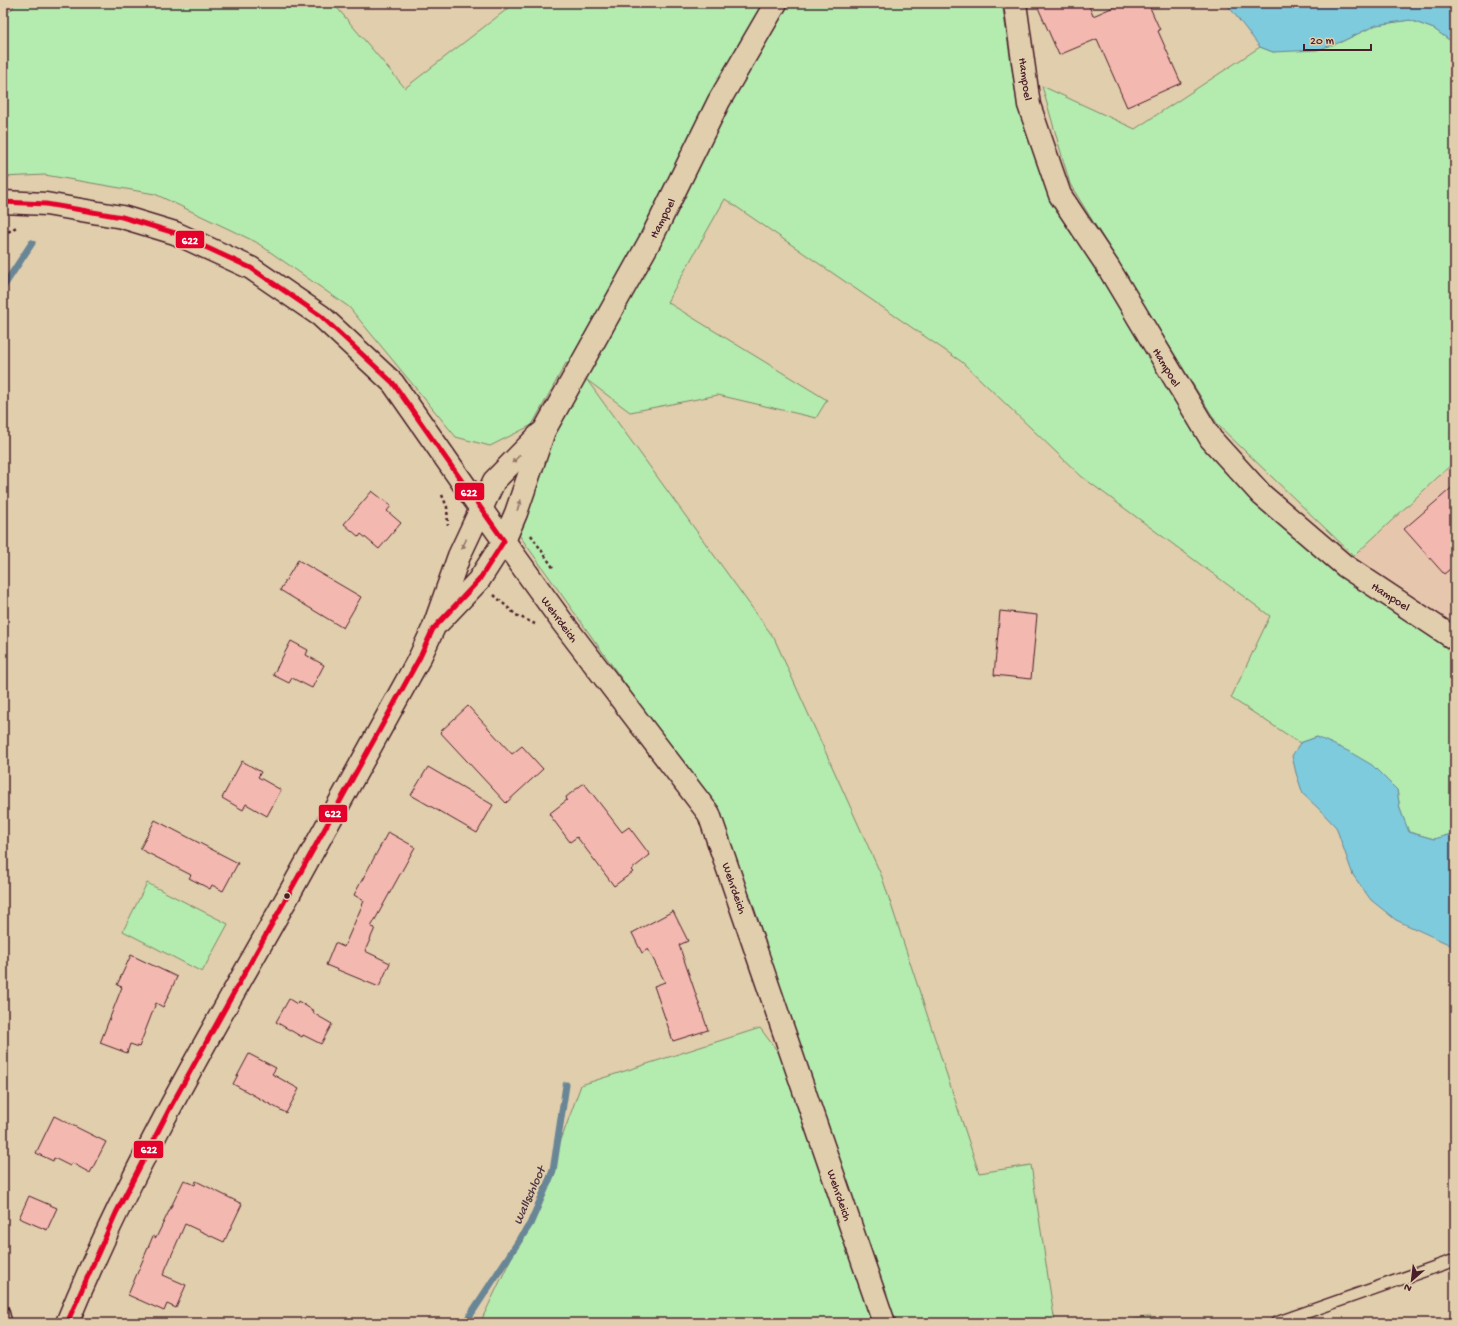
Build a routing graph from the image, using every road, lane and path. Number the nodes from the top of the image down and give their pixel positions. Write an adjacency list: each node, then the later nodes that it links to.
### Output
1 (776, 3): 6 (street, Hampoel)
2 (1015, 3): 16 (street, Hampoel)
3 (3, 202): 8 (street, Wehrdeich)
4 (25, 226): 5 (path)
5 (3, 236)
6 (544, 431): 8 (street, Hampoel, one-way to 8); 9 (street, Hampoel, one-way to 6)
7 (442, 494): 11 (path)
8 (481, 509): 10 (street, Wehrdeich); 11 (street, Hampoel, one-way to 11)
9 (516, 513): 10 (street, Hampoel); 12 (path)
10 (504, 541): 13 (street, Hampoel); 14 (street, Wehrdeich)
11 (459, 556): 15 (street, Hampoel)
12 (556, 572)
13 (479, 580): 14 (path); 15 (street, Hampoel)
14 (563, 623): 21 (street, Wehrdeich)
15 (433, 629): 20 (street)
16 (1455, 639)
17 (1455, 1260): 22 (lane)
18 (3, 1311): 19 (lane)
19 (6, 1323)
20 (67, 1323)
21 (884, 1323)
22 (1276, 1323)

